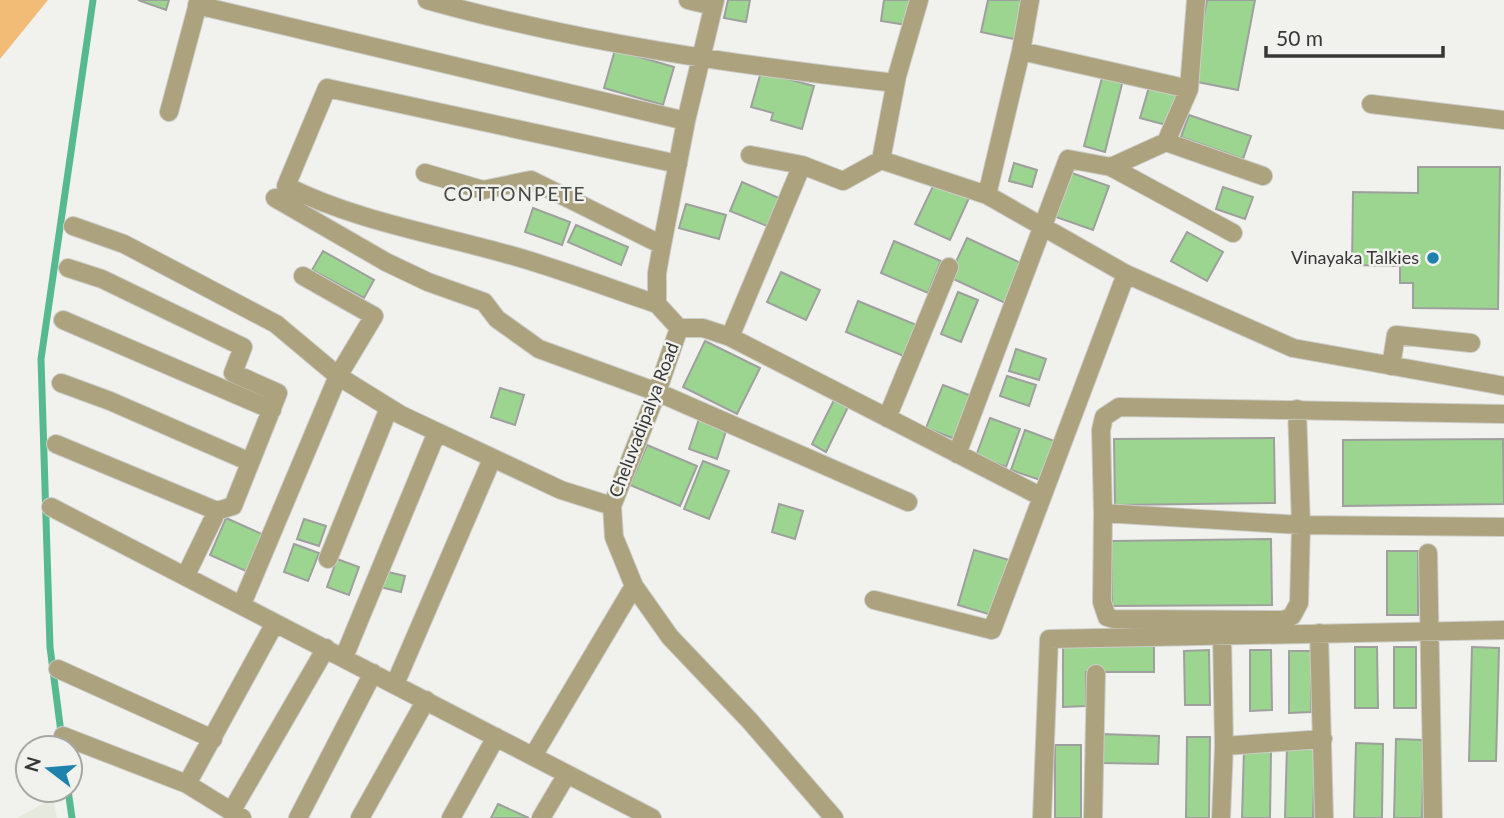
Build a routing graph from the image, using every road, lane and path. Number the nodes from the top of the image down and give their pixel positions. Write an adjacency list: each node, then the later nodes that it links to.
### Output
1 (427, 0): 9 (street)
2 (688, 0): 7 (street)
3 (919, 0): 10 (street)
4 (1030, 0): 8 (street)
5 (1196, 0): 11 (street)
6 (198, 2): 13 (street); 15 (street)
7 (714, 3): 9 (street)
8 (1021, 51): 11 (street); 24 (street)
9 (701, 59): 10 (street); 15 (street)
10 (895, 83): 18 (street)
11 (1189, 89): 16 (street)
12 (1371, 104): 14 (street)
13 (169, 112)
14 (1504, 120)
15 (686, 121): 19 (street)
16 (1166, 142): 21 (street); 23 (street)
17 (750, 155): 20 (street)
18 (881, 160): 20 (street); 24 (street)
19 (678, 163): 29 (street); 34 (street)
20 (802, 165): 37 (street)
21 (1111, 167): 26 (street); 28 (street)
22 (425, 173): 29 (street)
23 (1264, 176)
24 (987, 195): 26 (street)
25 (275, 198): 43 (street)
26 (1041, 225): 32 (street); 51 (street)
27 (73, 226): 40 (street)
28 (1233, 233)
29 (662, 245): 34 (street)
30 (949, 267): 48 (street)
31 (68, 268): 46 (street)
32 (1126, 274): 39 (street); 54 (street)
33 (303, 276): 40 (street)
34 (657, 304): 36 (street, Cheluvadipalya Road)
35 (63, 320): 46 (street)
36 (678, 328): 37 (street); 43 (street, Cheluvadipalya Road)
37 (730, 337): 48 (street)
38 (1471, 343): 39 (street)
39 (1391, 366): 42 (street)
40 (338, 376): 44 (street); 67 (street)
41 (61, 383): 53 (street)
42 (1504, 386)
43 (657, 392): 55 (street); 56 (street, Cheluvadipalya Road)
44 (390, 408): 49 (street); 63 (street)
45 (1297, 409): 47 (street); 59 (street); 60 (street)
46 (272, 410): 53 (street)
47 (1504, 414)
48 (887, 418): 51 (street)
49 (437, 432): 52 (street); 74 (street)
50 (56, 444): 58 (street)
51 (957, 454): 54 (street)
52 (492, 459): 56 (street); 78 (street)
53 (250, 462): 58 (street)
54 (1040, 496): 66 (street)
55 (908, 502)
56 (612, 506): 65 (street, Cheluvadipalya Road)
57 (51, 507): 64 (street)
58 (217, 512): 64 (street)
59 (1103, 513): 60 (street); 60 (street)
60 (1301, 525): 61 (street)
61 (1504, 527)
62 (1428, 552): 70 (street)
63 (328, 559)
64 (186, 575): 67 (street)
65 (634, 586): 85 (street); 94 (street, Cheluvadipalya Road)
66 (874, 600)
67 (242, 604): 68 (street)
68 (275, 624): 73 (street); 82 (street)
69 (1504, 630): 70 (street)
70 (1431, 631): 71 (street); 99 (street)
71 (1319, 633): 72 (street); 81 (street)
72 (1222, 635): 84 (street); 95 (street)
73 (326, 648): 74 (street); 88 (street)
74 (344, 657): 76 (street)
75 (58, 669): 82 (street)
76 (373, 673): 78 (street); 90 (street)
77 (1096, 674): 96 (street)
78 (395, 684): 79 (street)
79 (426, 700): 80 (street); 91 (street)
80 (496, 737): 85 (street); 92 (street)
81 (1323, 739): 84 (street); 98 (street)
82 (213, 740): 87 (street)
83 (84, 744): 87 (street)
84 (1224, 746): 97 (street)
85 (533, 756): 86 (street)
86 (567, 774): 89 (street); 93 (street)
87 (187, 784): 88 (street)
88 (237, 815)
89 (640, 815)
90 (298, 818)
91 (360, 818)
92 (451, 818)
93 (541, 818)
94 (834, 818)
95 (1042, 818)
96 (1093, 818)
97 (1221, 818)
98 (1324, 818)
99 (1433, 818)

